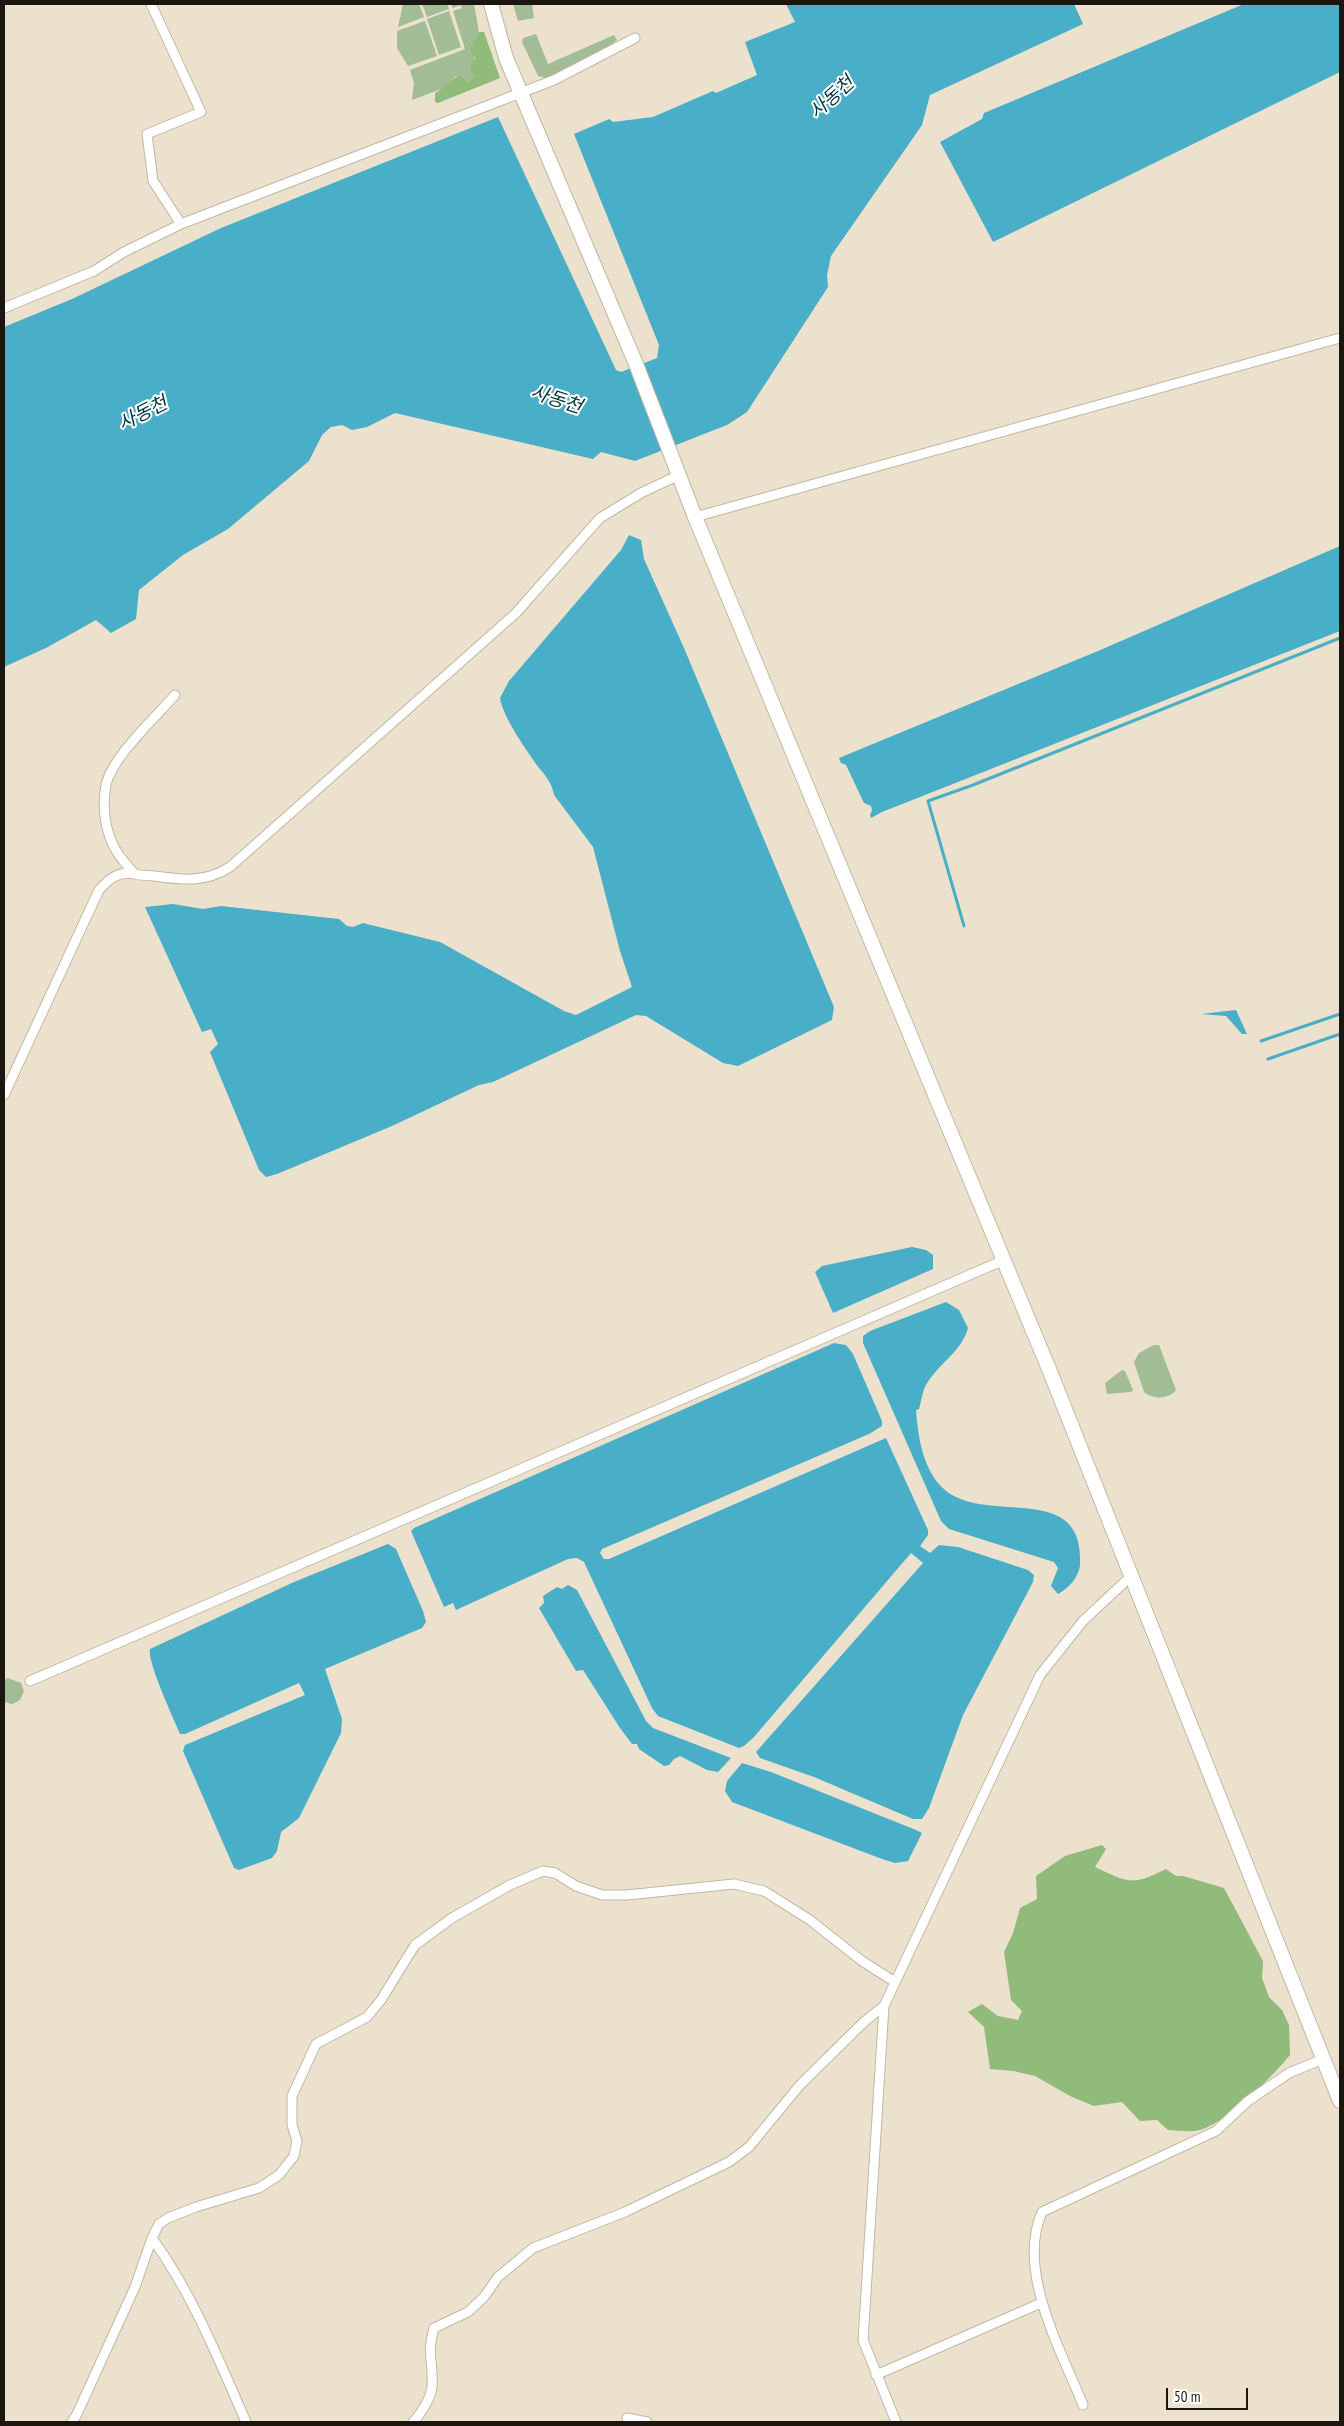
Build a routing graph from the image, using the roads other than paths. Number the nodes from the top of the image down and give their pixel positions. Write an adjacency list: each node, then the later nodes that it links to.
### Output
1 (151, 4): 5 (street)
2 (491, 4): 4 (main road)
3 (635, 38): 4 (street)
4 (521, 91): 5 (street); 8 (main road)
5 (180, 224): 6 (street)
6 (4, 308)
7 (1340, 338): 9 (street)
8 (679, 475): 9 (main road); 11 (street)
9 (695, 517): 13 (main road)
10 (175, 696): 11 (street)
11 (135, 874): 12 (street)
12 (4, 1096)
13 (1004, 1260): 14 (main road); 15 (street)
14 (1131, 1576): 16 (street); 18 (main road)
15 (30, 1681)
16 (895, 1982): 17 (street); 21 (street)
17 (884, 2006): 23 (street); 28 (street)
18 (1323, 2059): 19 (main road); 22 (street)
19 (1336, 2081): 20 (main road)
20 (1340, 2101)
21 (152, 2238): 26 (street); 27 (street)
22 (1041, 2303): 23 (street); 24 (street)
23 (876, 2375): 30 (street)
24 (1083, 2405)
25 (627, 2418): 29 (street)
26 (72, 2422)
27 (246, 2422)
28 (413, 2422)
29 (646, 2422)
30 (896, 2422)

